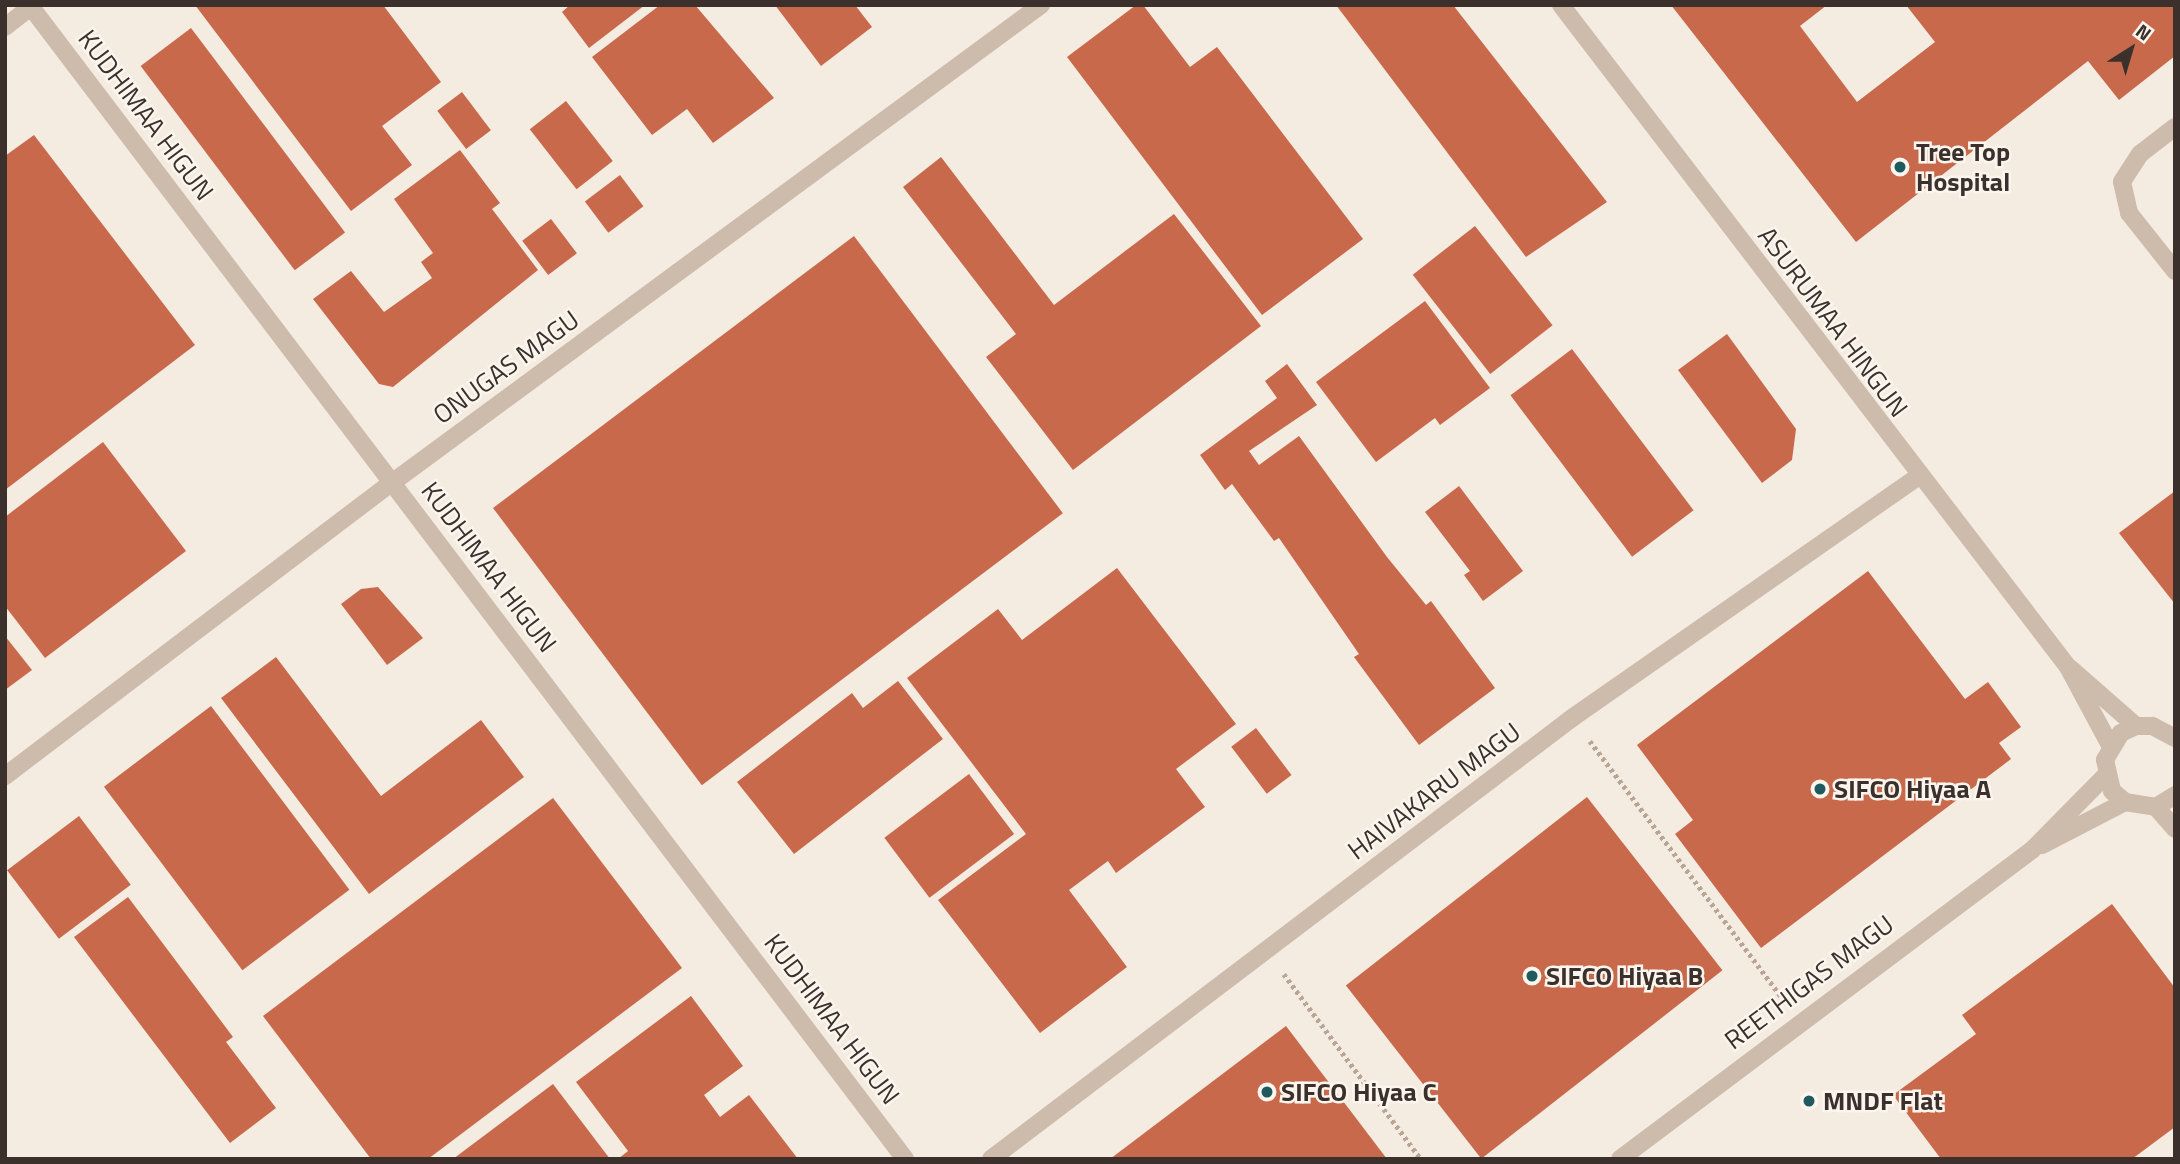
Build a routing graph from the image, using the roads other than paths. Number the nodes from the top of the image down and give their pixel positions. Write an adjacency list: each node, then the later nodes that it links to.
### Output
1 (1041, 5): 8 (street, ONUGAS MAGU)
2 (1561, 5): 7 (street, ASURUMAA HINGUN)
3 (32, 6): 4 (street); 8 (street, KUDHIMAA HIGUN)
4 (5, 27)
5 (2175, 127): 6 (street)
6 (2175, 271)
7 (1918, 477): 9 (street, ASURUMAA HINGUN); 21 (street, HAIVAKARU MAGU)
8 (393, 482): 13 (street, ONUGAS MAGU); 20 (street, KUDHIMAA HIGUN)
9 (2068, 667): 10 (street, ASURUMAA HINGUN); 12 (street, ASURUMAA HINGUN)
10 (2136, 726): 11 (street); 12 (street)
11 (2172, 732)
12 (2110, 745): 14 (street)
13 (5, 776)
14 (2105, 776): 16 (street); 19 (street, REETHIGAS MAGU)
15 (2175, 795): 17 (street)
16 (2125, 802): 17 (street); 19 (street, REETHIGAS MAGU)
17 (2156, 807): 18 (street)
18 (2175, 830)
19 (2032, 850): 22 (street, REETHIGAS MAGU)
20 (905, 1159)
21 (991, 1159)
22 (1620, 1159)

